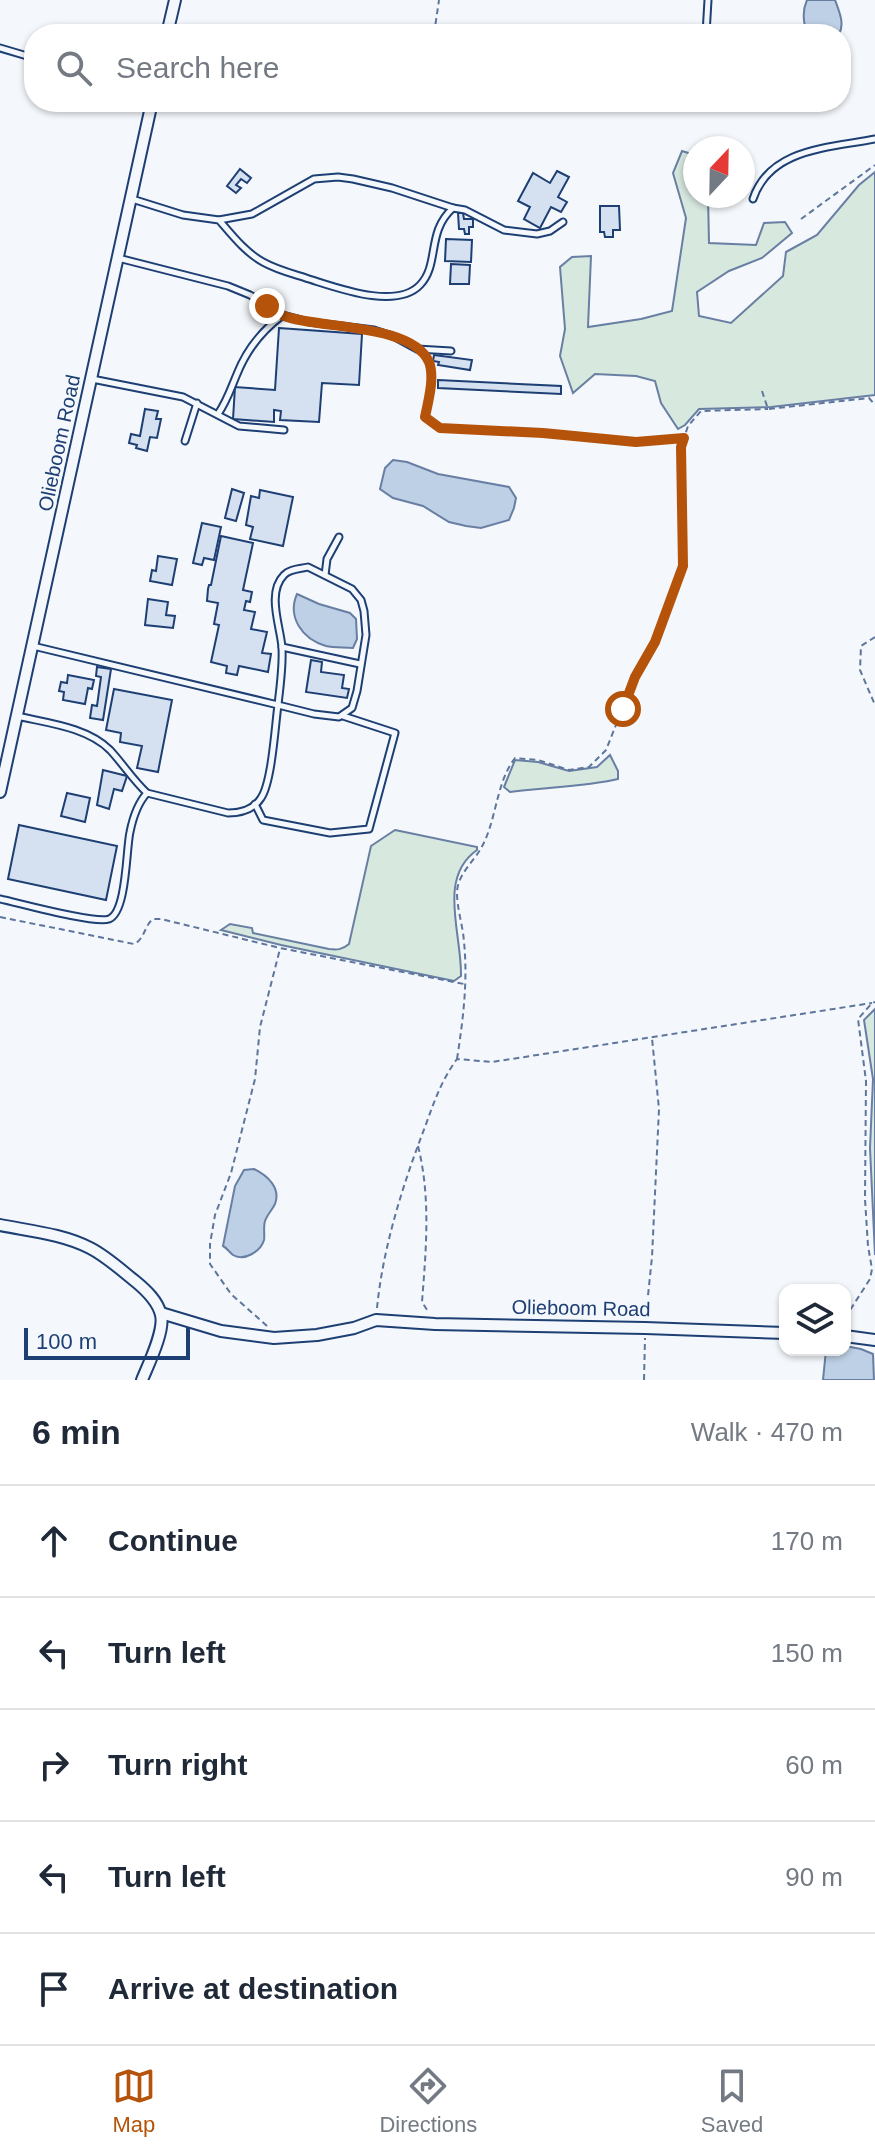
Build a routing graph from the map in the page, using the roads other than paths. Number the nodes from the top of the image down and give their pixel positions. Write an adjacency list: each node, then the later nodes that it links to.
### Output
1 (168, 0): 2 (lane)
2 (175, 0): 4 (street)
3 (708, 0): 5 (lane)
4 (169, 24)
5 (707, 24)
6 (0, 48): 7 (lane)
7 (24, 55)
8 (150, 112): 11 (street, Olieboom Road)
9 (875, 139): 10 (lane)
10 (755, 194)
11 (131, 198): 13 (lane); 15 (street, Olieboom Road)
12 (453, 208): 13 (lane); 13 (lane); 14 (lane)
13 (219, 220)
14 (563, 222)
15 (117, 258): 16 (lane); 18 (street, Olieboom Road)
16 (283, 315): 17 (lane); 20 (lane)
17 (451, 351)
18 (91, 379): 19 (lane); 25 (street, Olieboom Road)
19 (197, 403): 20 (lane); 22 (lane)
20 (218, 414): 21 (lane)
21 (284, 430)
22 (185, 441)
23 (339, 537): 24 (lane)
24 (325, 575): 26 (lane); 27 (lane)
25 (32, 646): 28 (lane); 29 (street, Olieboom Road)
26 (282, 647): 27 (lane); 28 (lane)
27 (360, 664): 30 (lane)
28 (278, 705): 30 (lane); 33 (lane)
29 (16, 716): 31 (street, Olieboom Road); 32 (lane)
30 (342, 716): 33 (lane)
31 (0, 792)
32 (147, 793): 33 (lane); 34 (lane)
33 (255, 804)
34 (0, 899)
35 (0, 1225): 36 (street)
36 (161, 1313): 37 (street, Olieboom Road); 40 (street)
37 (779, 1333)
38 (851, 1337): 39 (street)
39 (875, 1340)
40 (142, 1380)

